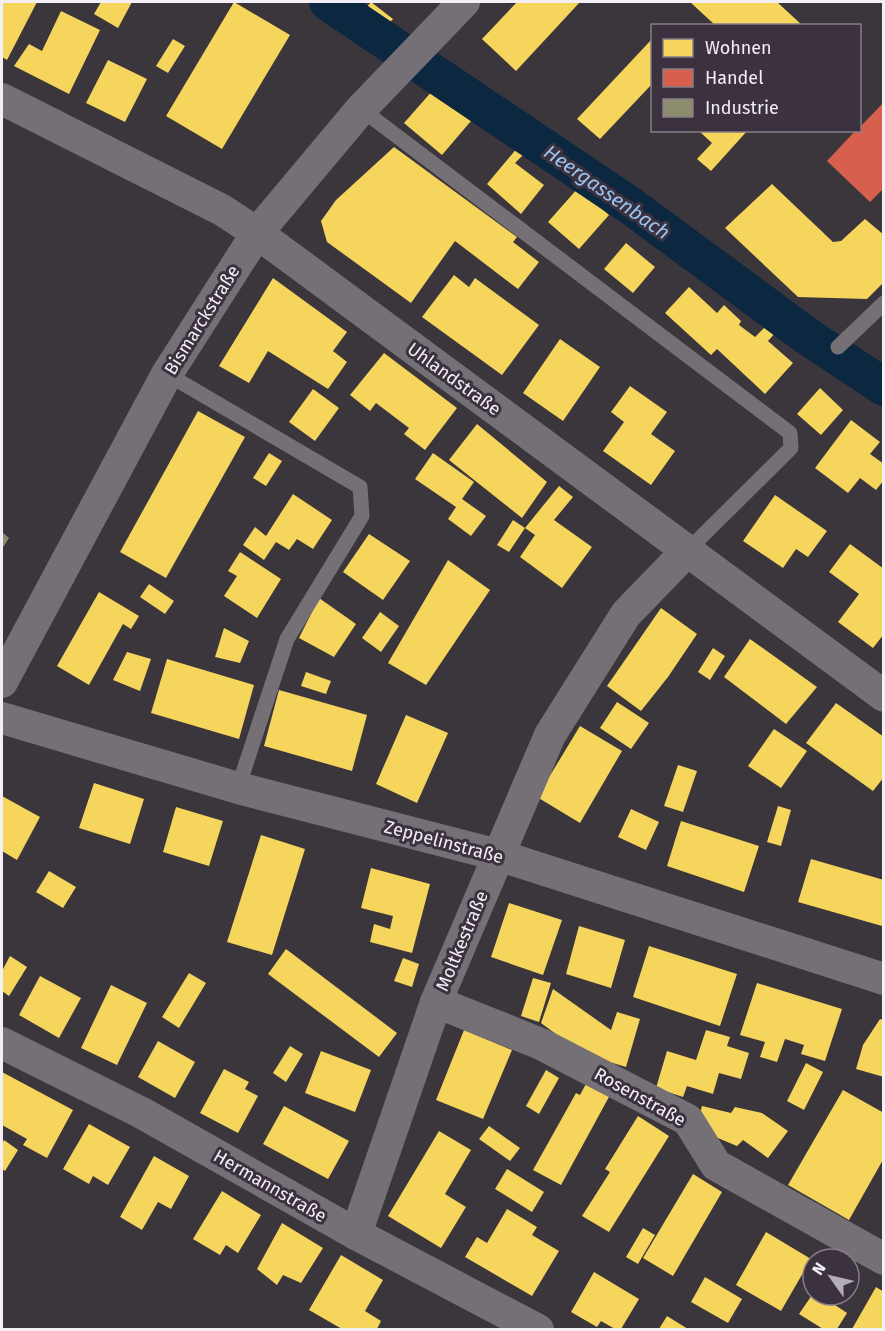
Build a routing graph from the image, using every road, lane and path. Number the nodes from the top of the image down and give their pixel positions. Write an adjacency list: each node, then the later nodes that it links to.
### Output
1 (464, 2): 3 (street, Bismarckstraße)
2 (2, 99): 4 (street, Uhlandstraße)
3 (361, 109): 4 (street, Bismarckstraße); 8 (lane)
4 (257, 233): 7 (street, Bismarckstraße); 8 (street, Uhlandstraße)
5 (884, 303): 6 (lane)
6 (838, 346)
7 (167, 374): 9 (street, Bismarckstraße); 12 (lane)
8 (688, 550): 10 (street, Uhlandstraße); 13 (street, Moltkestraße)
9 (2, 682)
10 (884, 696)
11 (2, 718): 12 (street, Zeppelinstraße)
12 (238, 788): 13 (street, Zeppelinstraße)
13 (498, 855): 14 (street, Zeppelinstraße); 15 (street, Moltkestraße)
14 (884, 979)
15 (436, 1002): 17 (street, Moltkestraße); 18 (street, Rosenstraße)
16 (2, 1043): 17 (street, Hermannstraße)
17 (356, 1234): 19 (street, Hermannstraße)
18 (884, 1259)
19 (538, 1329)

